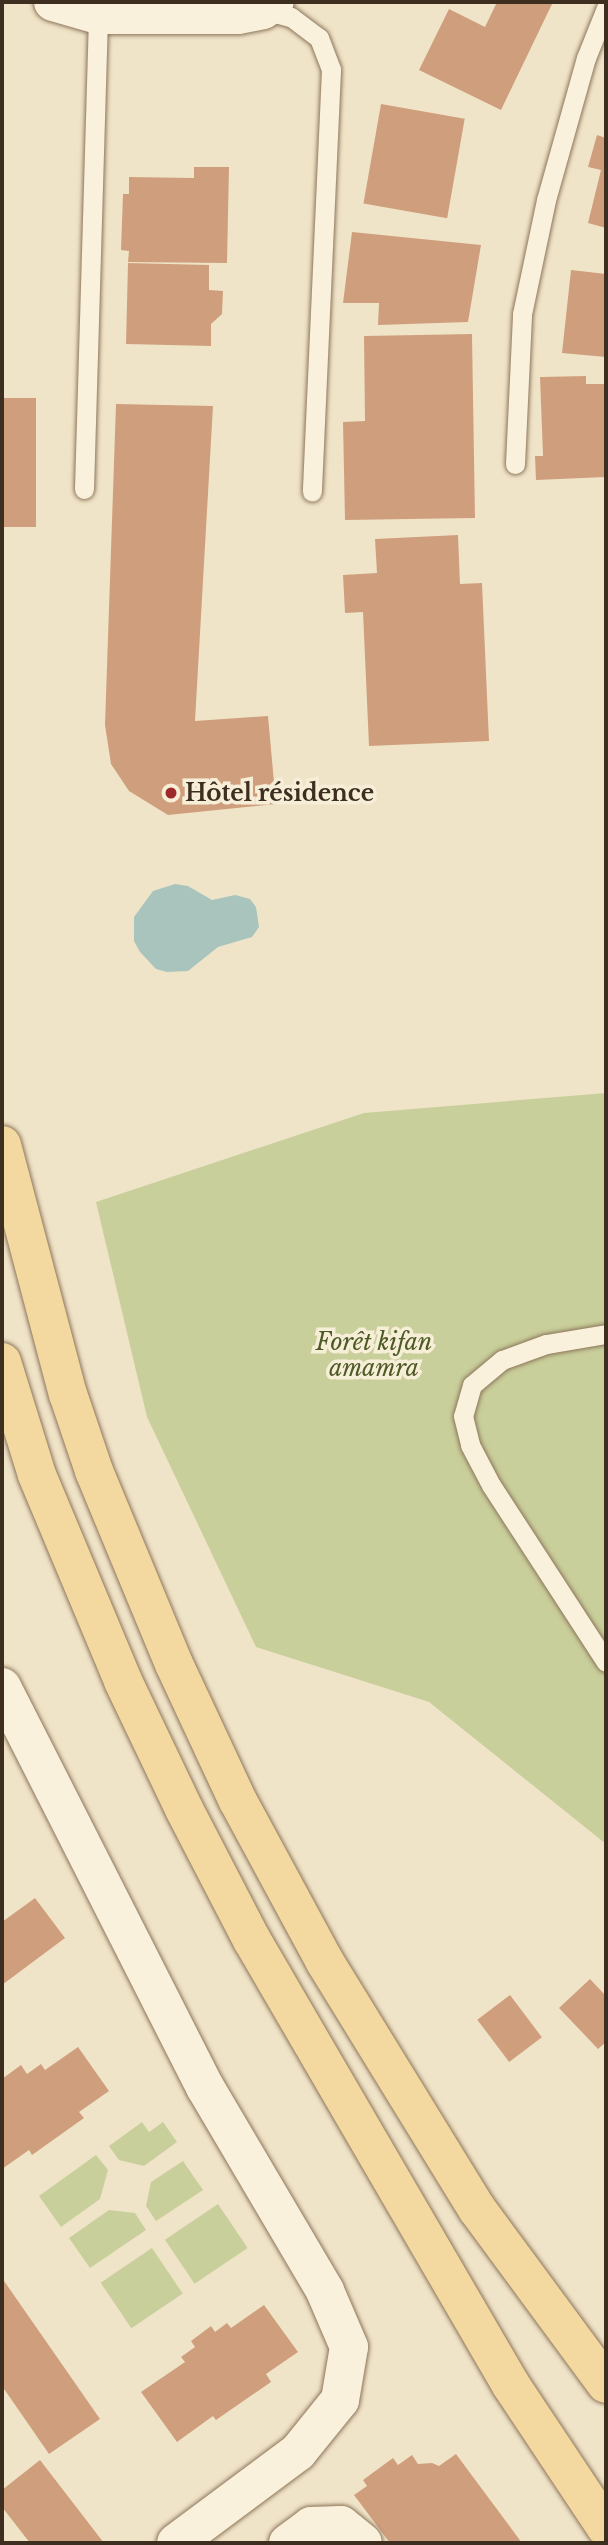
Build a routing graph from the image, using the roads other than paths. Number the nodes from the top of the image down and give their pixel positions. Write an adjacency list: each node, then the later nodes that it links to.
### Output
1 (53, 2): 4 (street)
2 (269, 6): 4 (street); 7 (lane)
3 (606, 8): 5 (lane)
4 (98, 15): 6 (lane)
5 (515, 464)
6 (84, 489)
7 (312, 492)
8 (2, 1145): 13 (main road)
9 (606, 1334): 11 (lane)
10 (2, 1362): 14 (main road)
11 (606, 1662)
12 (2, 1687): 15 (street)
13 (606, 2384)
14 (606, 2528)
15 (176, 2543)
16 (288, 2543): 17 (street)
17 (363, 2543)

